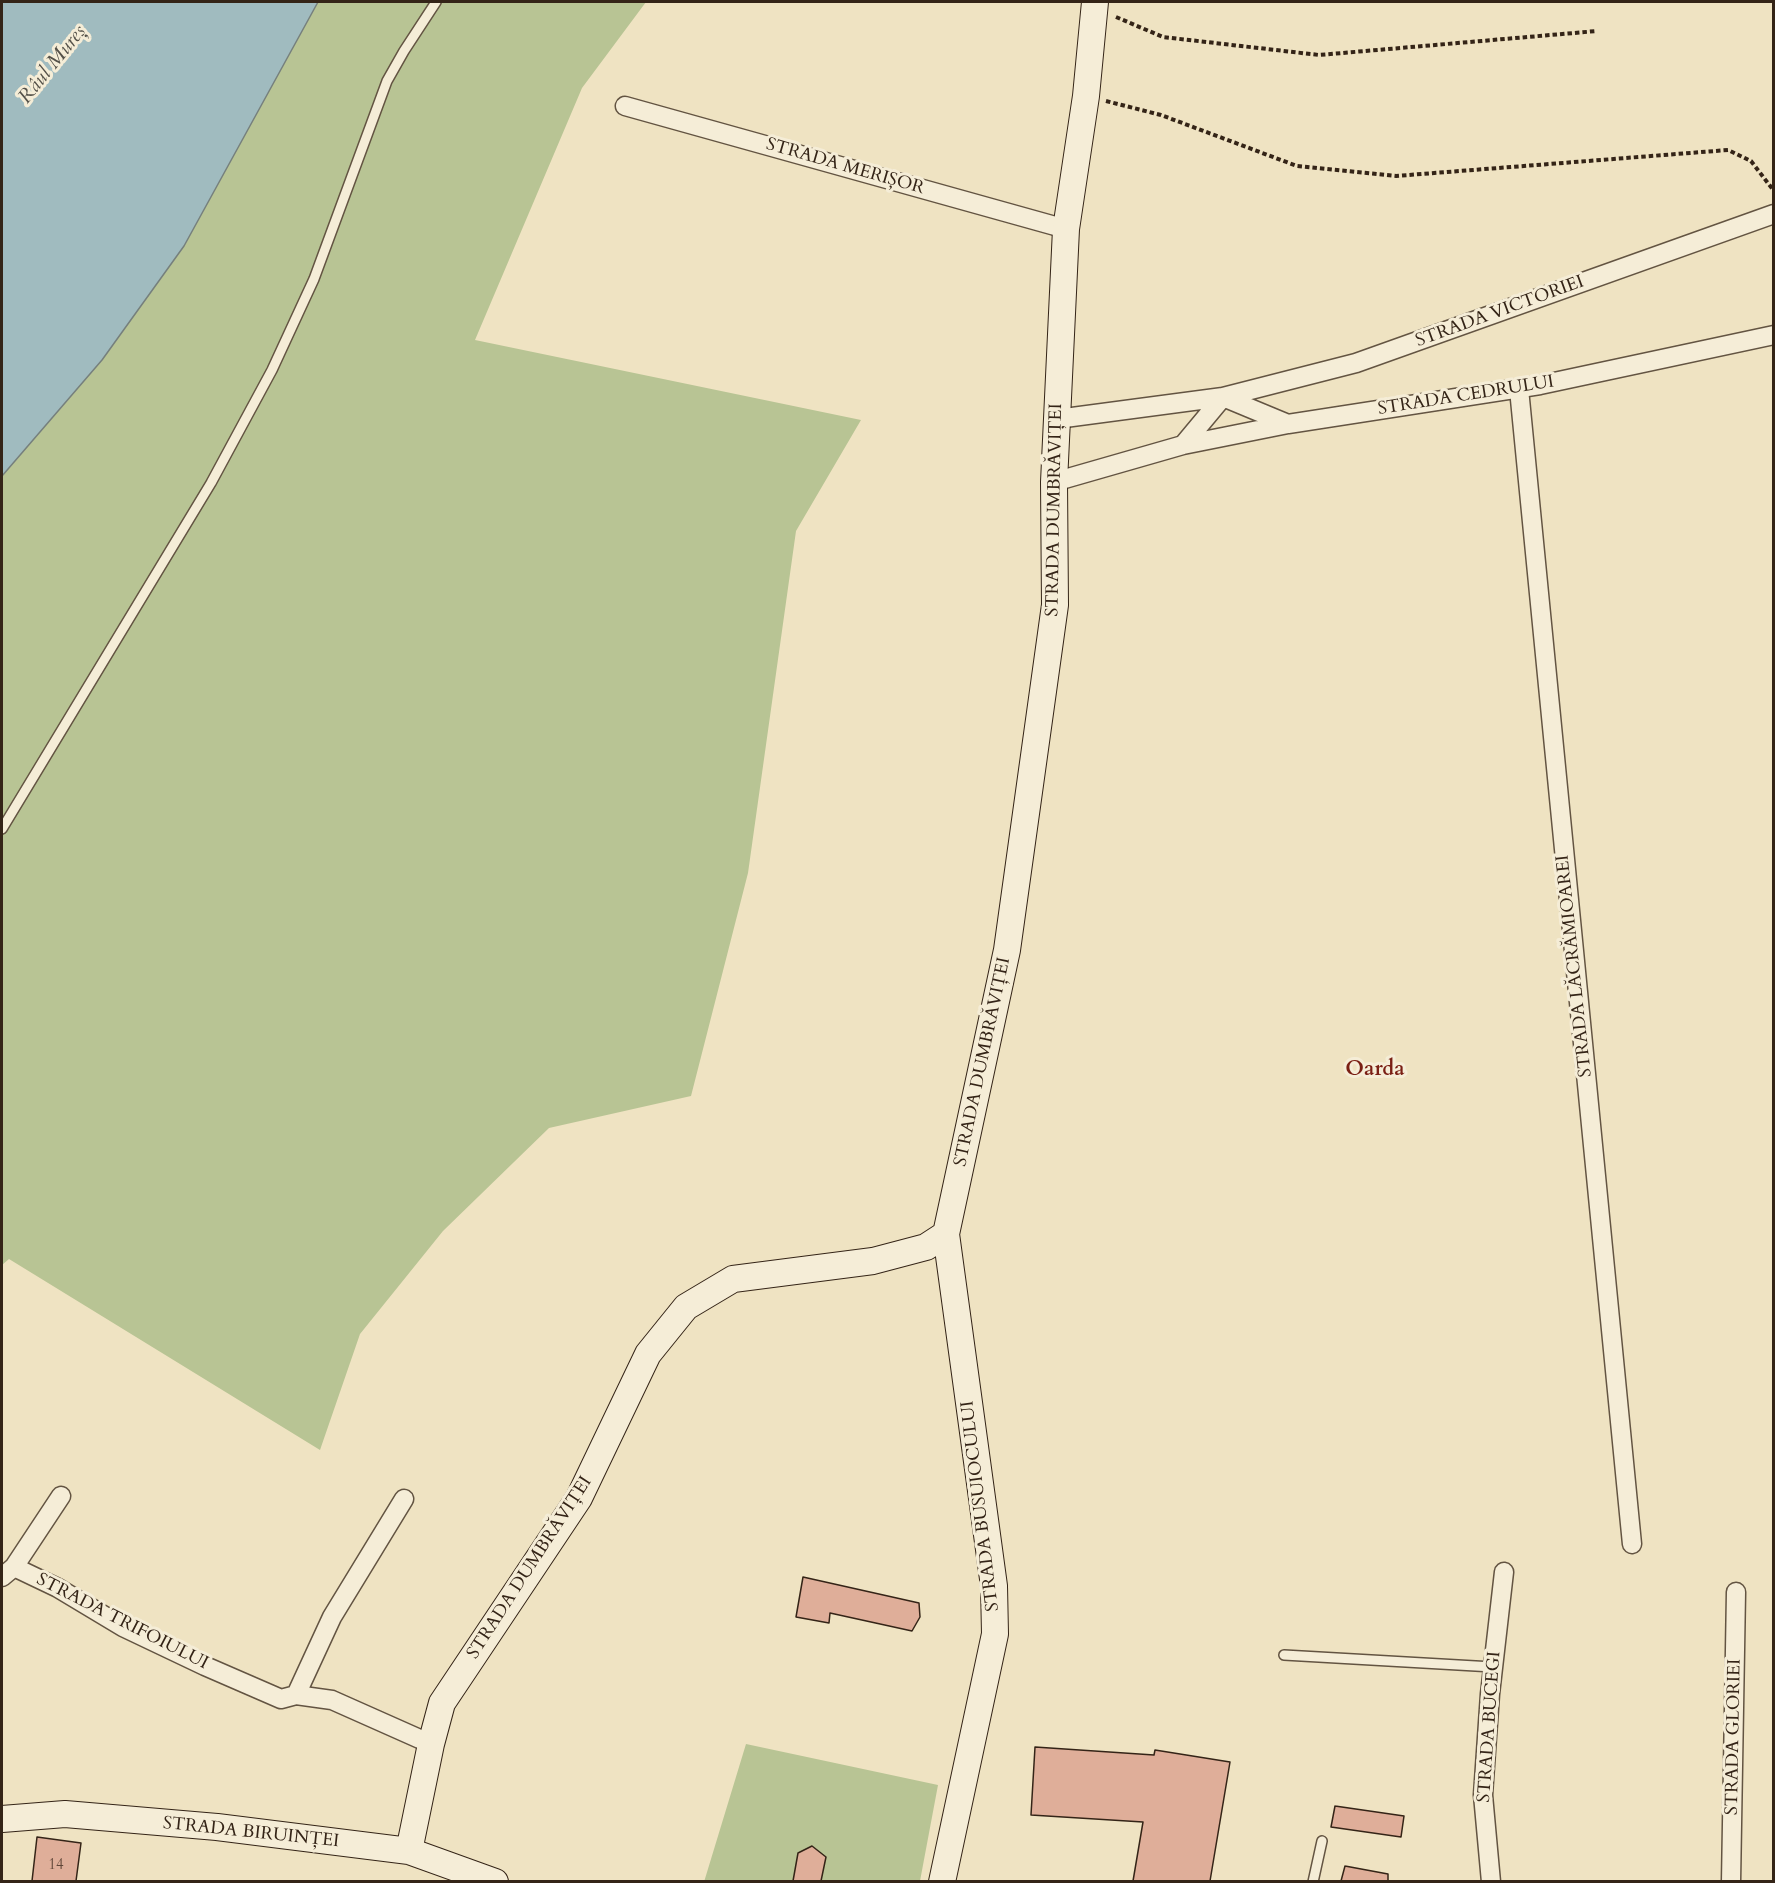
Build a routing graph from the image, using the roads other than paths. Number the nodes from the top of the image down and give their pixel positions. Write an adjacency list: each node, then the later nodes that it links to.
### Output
1 (436, 2): 13 (lane)
2 (1094, 5): 5 (main road, STRADA DUMBRĂVIȚEI)
3 (625, 106): 5 (street, STRADA MERIȘOR)
4 (1773, 214): 8 (street, STRADA VICTORIEI)
5 (1066, 229): 9 (main road, STRADA DUMBRĂVIȚEI)
6 (1773, 335): 7 (street, STRADA CEDRULUI)
7 (1519, 389): 10 (street, STRADA CEDRULUI); 17 (street, STRADA LĂCRĂMIOAREI)
8 (1222, 397): 9 (street, STRADA VICTORIEI); 10 (street); 11 (street)
9 (1057, 419): 12 (main road, STRADA DUMBRĂVIȚEI)
10 (1288, 424): 11 (street, STRADA CEDRULUI)
11 (1183, 445): 12 (street, STRADA CEDRULUI)
12 (1054, 482): 14 (main road, STRADA DUMBRĂVIȚEI)
13 (2, 829)
14 (946, 1234): 24 (main road, STRADA DUMBRĂVIȚEI); 29 (main road, STRADA BUSUIOCULUI)
15 (61, 1496): 18 (street)
16 (404, 1499): 23 (street)
17 (1632, 1544)
18 (8, 1572): 23 (street, STRADA TRIFOIULUI)
19 (1504, 1572): 22 (street, STRADA BUCEGI)
20 (1736, 1592): 32 (street, STRADA GLORIEI)
21 (1284, 1655): 22 (lane)
22 (1493, 1667): 31 (street, STRADA BUCEGI)
23 (296, 1695): 24 (street, STRADA TRIFOIULUI)
24 (430, 1744): 27 (main road, STRADA DUMBRĂVIȚEI)
25 (2, 1819): 27 (main road, STRADA BIRUINȚEI)
26 (1322, 1841): 30 (lane)
27 (409, 1851): 28 (main road, STRADA BIRUINȚEI)
28 (495, 1881)
29 (942, 1881)
30 (1313, 1881)
31 (1491, 1881)
32 (1731, 1881)

